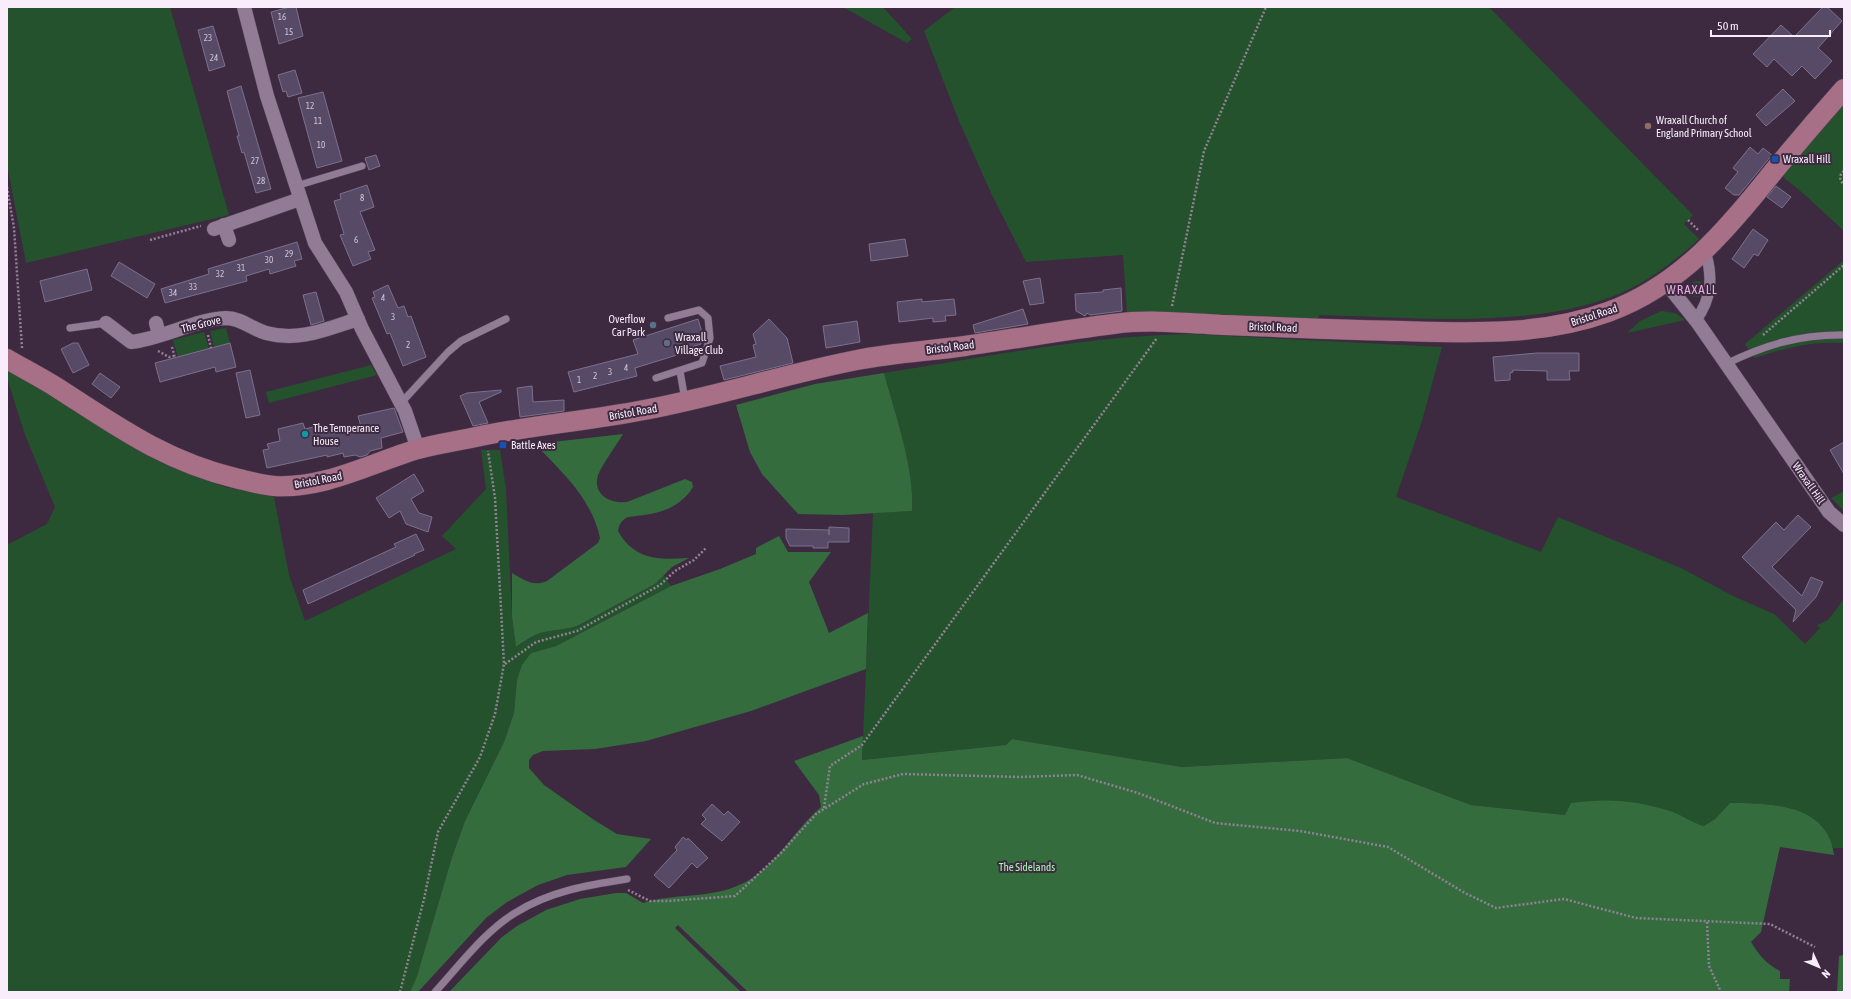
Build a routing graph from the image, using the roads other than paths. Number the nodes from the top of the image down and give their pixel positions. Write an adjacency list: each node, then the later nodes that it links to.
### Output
1 (244, 7): 4 (street)
2 (1844, 89): 6 (main road, Bristol Road)
3 (362, 166): 4 (lane)
4 (298, 193): 5 (street); 9 (street)
5 (230, 240)
6 (1705, 251): 7 (main road, Bristol Road); 11 (street)
7 (1666, 283): 11 (street, Wraxall Hill); 19 (main road, Bristol Road)
8 (668, 318): 17 (lane)
9 (358, 319): 12 (street, The Grove); 20 (street)
10 (506, 319): 20 (lane)
11 (1696, 320): 16 (street, Wraxall Hill)
12 (106, 323): 13 (lane)
13 (70, 328)
14 (1844, 335): 16 (lane)
15 (15, 364): 21 (main road, Bristol Road)
16 (1726, 364): 22 (street, Wraxall Hill)
17 (680, 370): 18 (lane); 19 (lane)
18 (656, 378)
19 (686, 402): 21 (main road, Bristol Road)
20 (401, 403): 21 (street)
21 (418, 449)
22 (1844, 524)
23 (628, 879): 24 (lane)
24 (435, 992)

